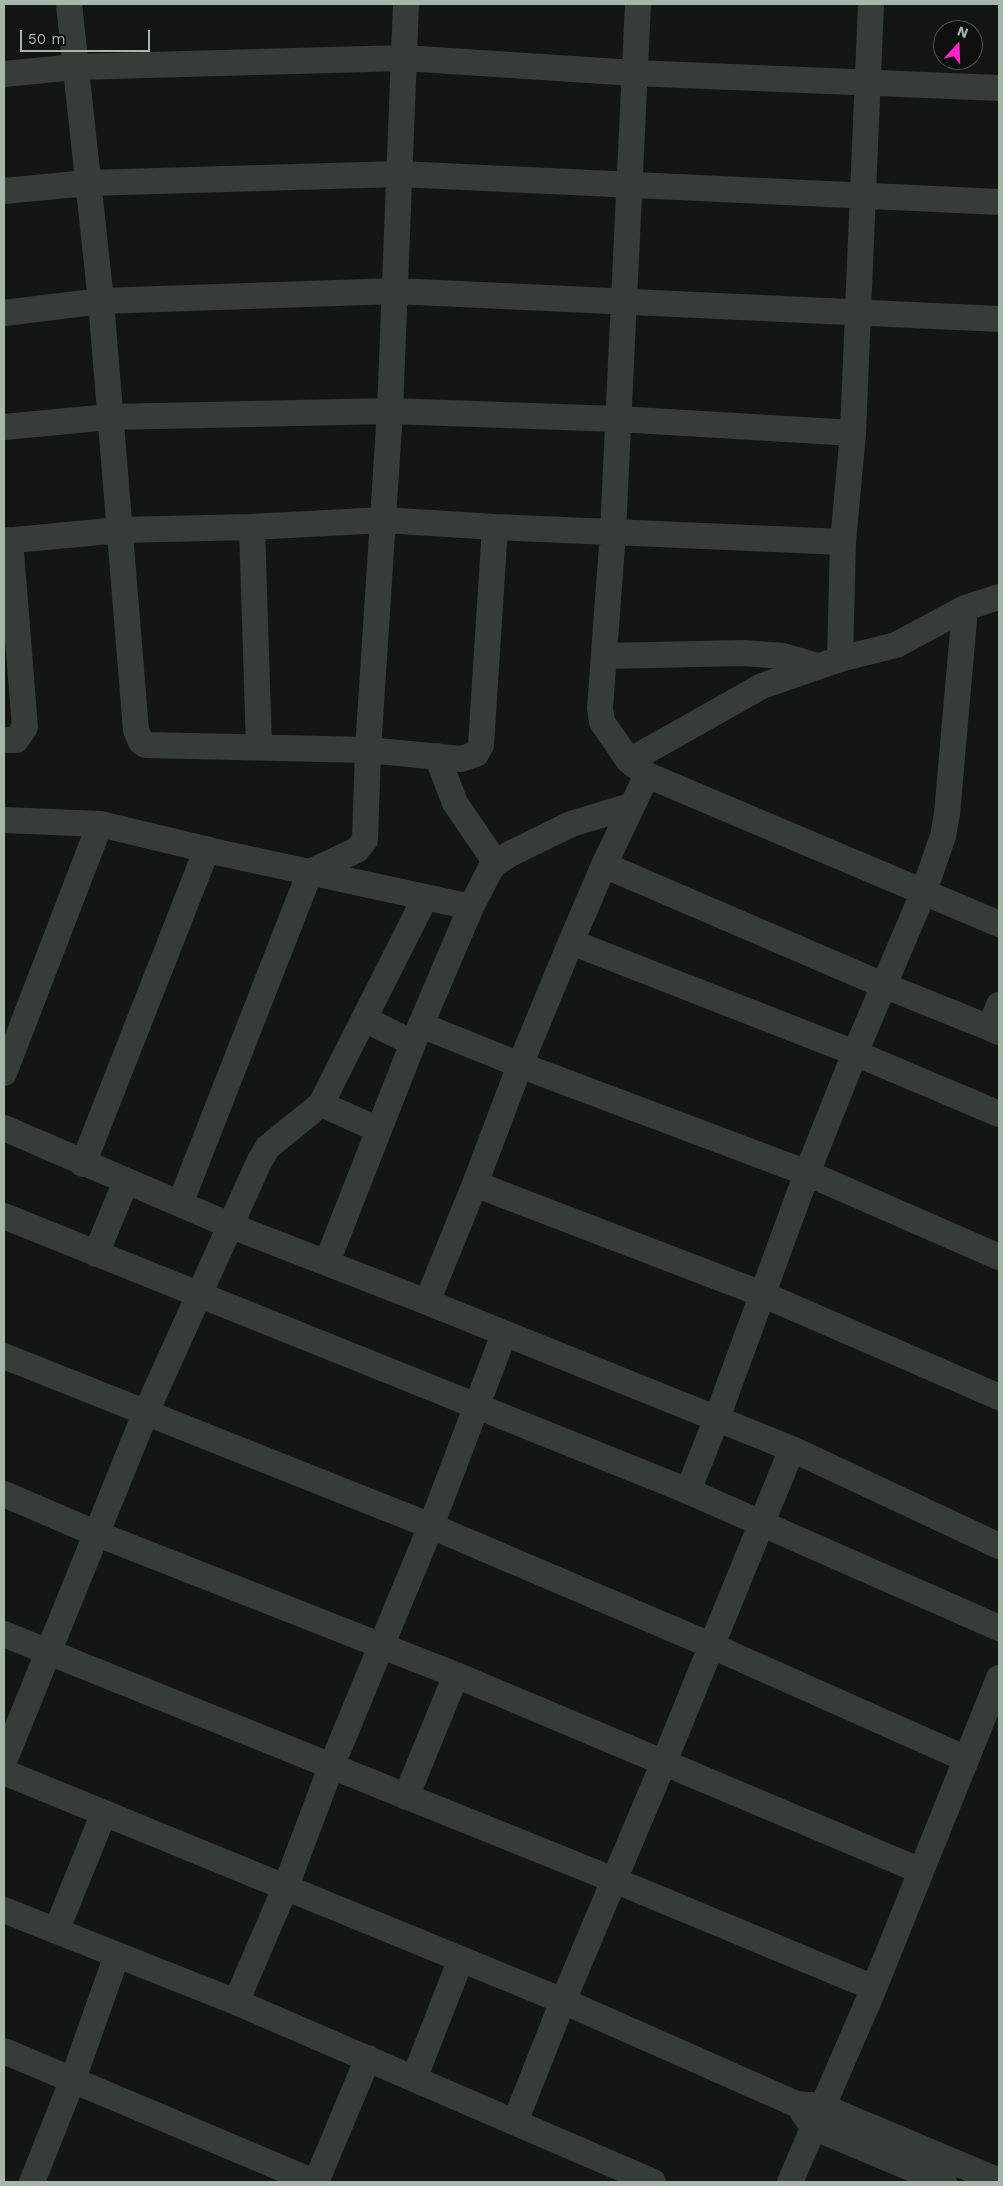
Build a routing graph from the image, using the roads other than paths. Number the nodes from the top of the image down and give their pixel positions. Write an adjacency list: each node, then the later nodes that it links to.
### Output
1 (69, 4): 6 (street)
2 (406, 4): 5 (street)
3 (638, 4): 7 (street)
4 (871, 4): 9 (street)
5 (404, 58): 6 (street); 7 (street); 11 (street)
6 (75, 67): 8 (street); 12 (street)
7 (634, 73): 9 (street); 13 (street)
8 (4, 74)
9 (866, 82): 10 (street); 15 (street)
10 (999, 88)
11 (398, 174): 12 (street); 13 (street); 17 (street)
12 (88, 183): 14 (street); 18 (street)
13 (629, 185): 15 (street); 19 (street)
14 (4, 191)
15 (862, 195): 16 (street); 20 (street)
16 (999, 202)
17 (395, 292): 18 (street); 19 (street); 23 (street)
18 (101, 301): 21 (street); 24 (street)
19 (623, 302): 20 (street); 25 (street)
20 (858, 311): 22 (street); 27 (street)
21 (4, 313)
22 (999, 319)
23 (390, 411): 24 (street); 25 (street); 28 (street)
24 (110, 417): 26 (street); 31 (street)
25 (618, 419): 27 (street); 32 (street)
26 (4, 427)
27 (852, 433): 34 (street)
28 (383, 520): 29 (street); 30 (street); 41 (street)
29 (252, 527): 31 (street); 40 (street)
30 (495, 527): 32 (street); 42 (street)
31 (120, 530): 33 (street); 40 (street)
32 (613, 532): 34 (street); 37 (street)
33 (7, 540): 39 (street)
34 (843, 542): 38 (street)
35 (999, 596): 36 (street)
36 (965, 608): 38 (street); 51 (street)
37 (604, 656): 38 (street); 43 (street)
38 (828, 662): 43 (street)
39 (4, 740)
40 (259, 747): 41 (street)
41 (368, 750): 42 (street); 50 (street)
42 (437, 756): 48 (street)
43 (638, 768): 44 (street); 51 (street)
44 (631, 806): 48 (street); 49 (street)
45 (4, 820): 46 (street)
46 (100, 824): 47 (street); 62 (street)
47 (207, 849): 50 (street); 67 (street)
48 (496, 863): 53 (street)
49 (604, 865): 55 (street); 56 (street)
50 (310, 872): 52 (street); 71 (street)
51 (924, 891): 54 (street); 56 (street)
52 (425, 898): 53 (street); 57 (street)
53 (471, 908): 59 (street)
54 (999, 924)
55 (571, 942): 60 (street); 61 (street)
56 (883, 985): 58 (street); 60 (street)
57 (364, 1019): 59 (street); 63 (street)
58 (996, 1021)
59 (417, 1034): 61 (street); 66 (street)
60 (855, 1053): 64 (street); 68 (street)
61 (520, 1065): 68 (street); 70 (street)
62 (4, 1073)
63 (321, 1104): 66 (street); 73 (street)
64 (999, 1114)
65 (4, 1128): 67 (street)
66 (378, 1130): 76 (street)
67 (83, 1164): 69 (street)
68 (808, 1173): 75 (street); 77 (street)
69 (126, 1181): 71 (street); 74 (street)
70 (475, 1184): 77 (street); 79 (street)
71 (180, 1204): 73 (street)
72 (4, 1216): 74 (street)
73 (229, 1225): 76 (street); 78 (street)
74 (96, 1254): 78 (street)
75 (999, 1257)
76 (327, 1262): 79 (street)
77 (762, 1294): 82 (street); 85 (street)
78 (198, 1296): 83 (street); 84 (street)
79 (427, 1302): 80 (street)
80 (504, 1334): 83 (street); 85 (street)
81 (4, 1356): 84 (street)
82 (999, 1397)
83 (477, 1406): 87 (street); 90 (street)
84 (146, 1412): 90 (street); 91 (street)
85 (717, 1418): 86 (street); 87 (street)
86 (792, 1449): 89 (street); 92 (street)
87 (688, 1492): 89 (street)
88 (4, 1494): 91 (street)
89 (761, 1524): 93 (street); 96 (street)
90 (431, 1526): 95 (street); 96 (street)
91 (95, 1533): 95 (street); 97 (street)
92 (999, 1546)
93 (999, 1628)
94 (4, 1634): 97 (street)
95 (381, 1645): 98 (street); 104 (street)
96 (710, 1645): 101 (street); 103 (street)
97 (49, 1652): 102 (street); 104 (street)
98 (456, 1675): 103 (street); 106 (street)
99 (999, 1678): 100 (street)
100 (991, 1722): 101 (street)
101 (966, 1760): 108 (street)
102 (4, 1761)
103 (664, 1762): 108 (street); 109 (street)
104 (331, 1767): 106 (street); 110 (street)
105 (4, 1772): 107 (street)
106 (406, 1797): 109 (street)
107 (104, 1813): 110 (street); 112 (street)
108 (921, 1871): 115 (street)
109 (614, 1880): 115 (street); 116 (street)
110 (286, 1886): 114 (street); 117 (street)
111 (4, 1910): 112 (street)
112 (56, 1931): 113 (street)
113 (117, 1955): 117 (street); 120 (street)
114 (461, 1959): 116 (street); 121 (street)
115 (874, 1988): 122 (street)
116 (563, 2000): 122 (street); 123 (street)
117 (236, 2002): 119 (street)
118 (4, 2051): 120 (street)
119 (368, 2058): 121 (street); 126 (street)
120 (73, 2079): 125 (street); 126 (street)
121 (414, 2079): 123 (street)
122 (810, 2113): 124 (street); 128 (street); 129 (street)
123 (515, 2122): 127 (street)
124 (999, 2181)
125 (32, 2182)
126 (315, 2182)
127 (653, 2182)
128 (790, 2182)
129 (944, 2182)

